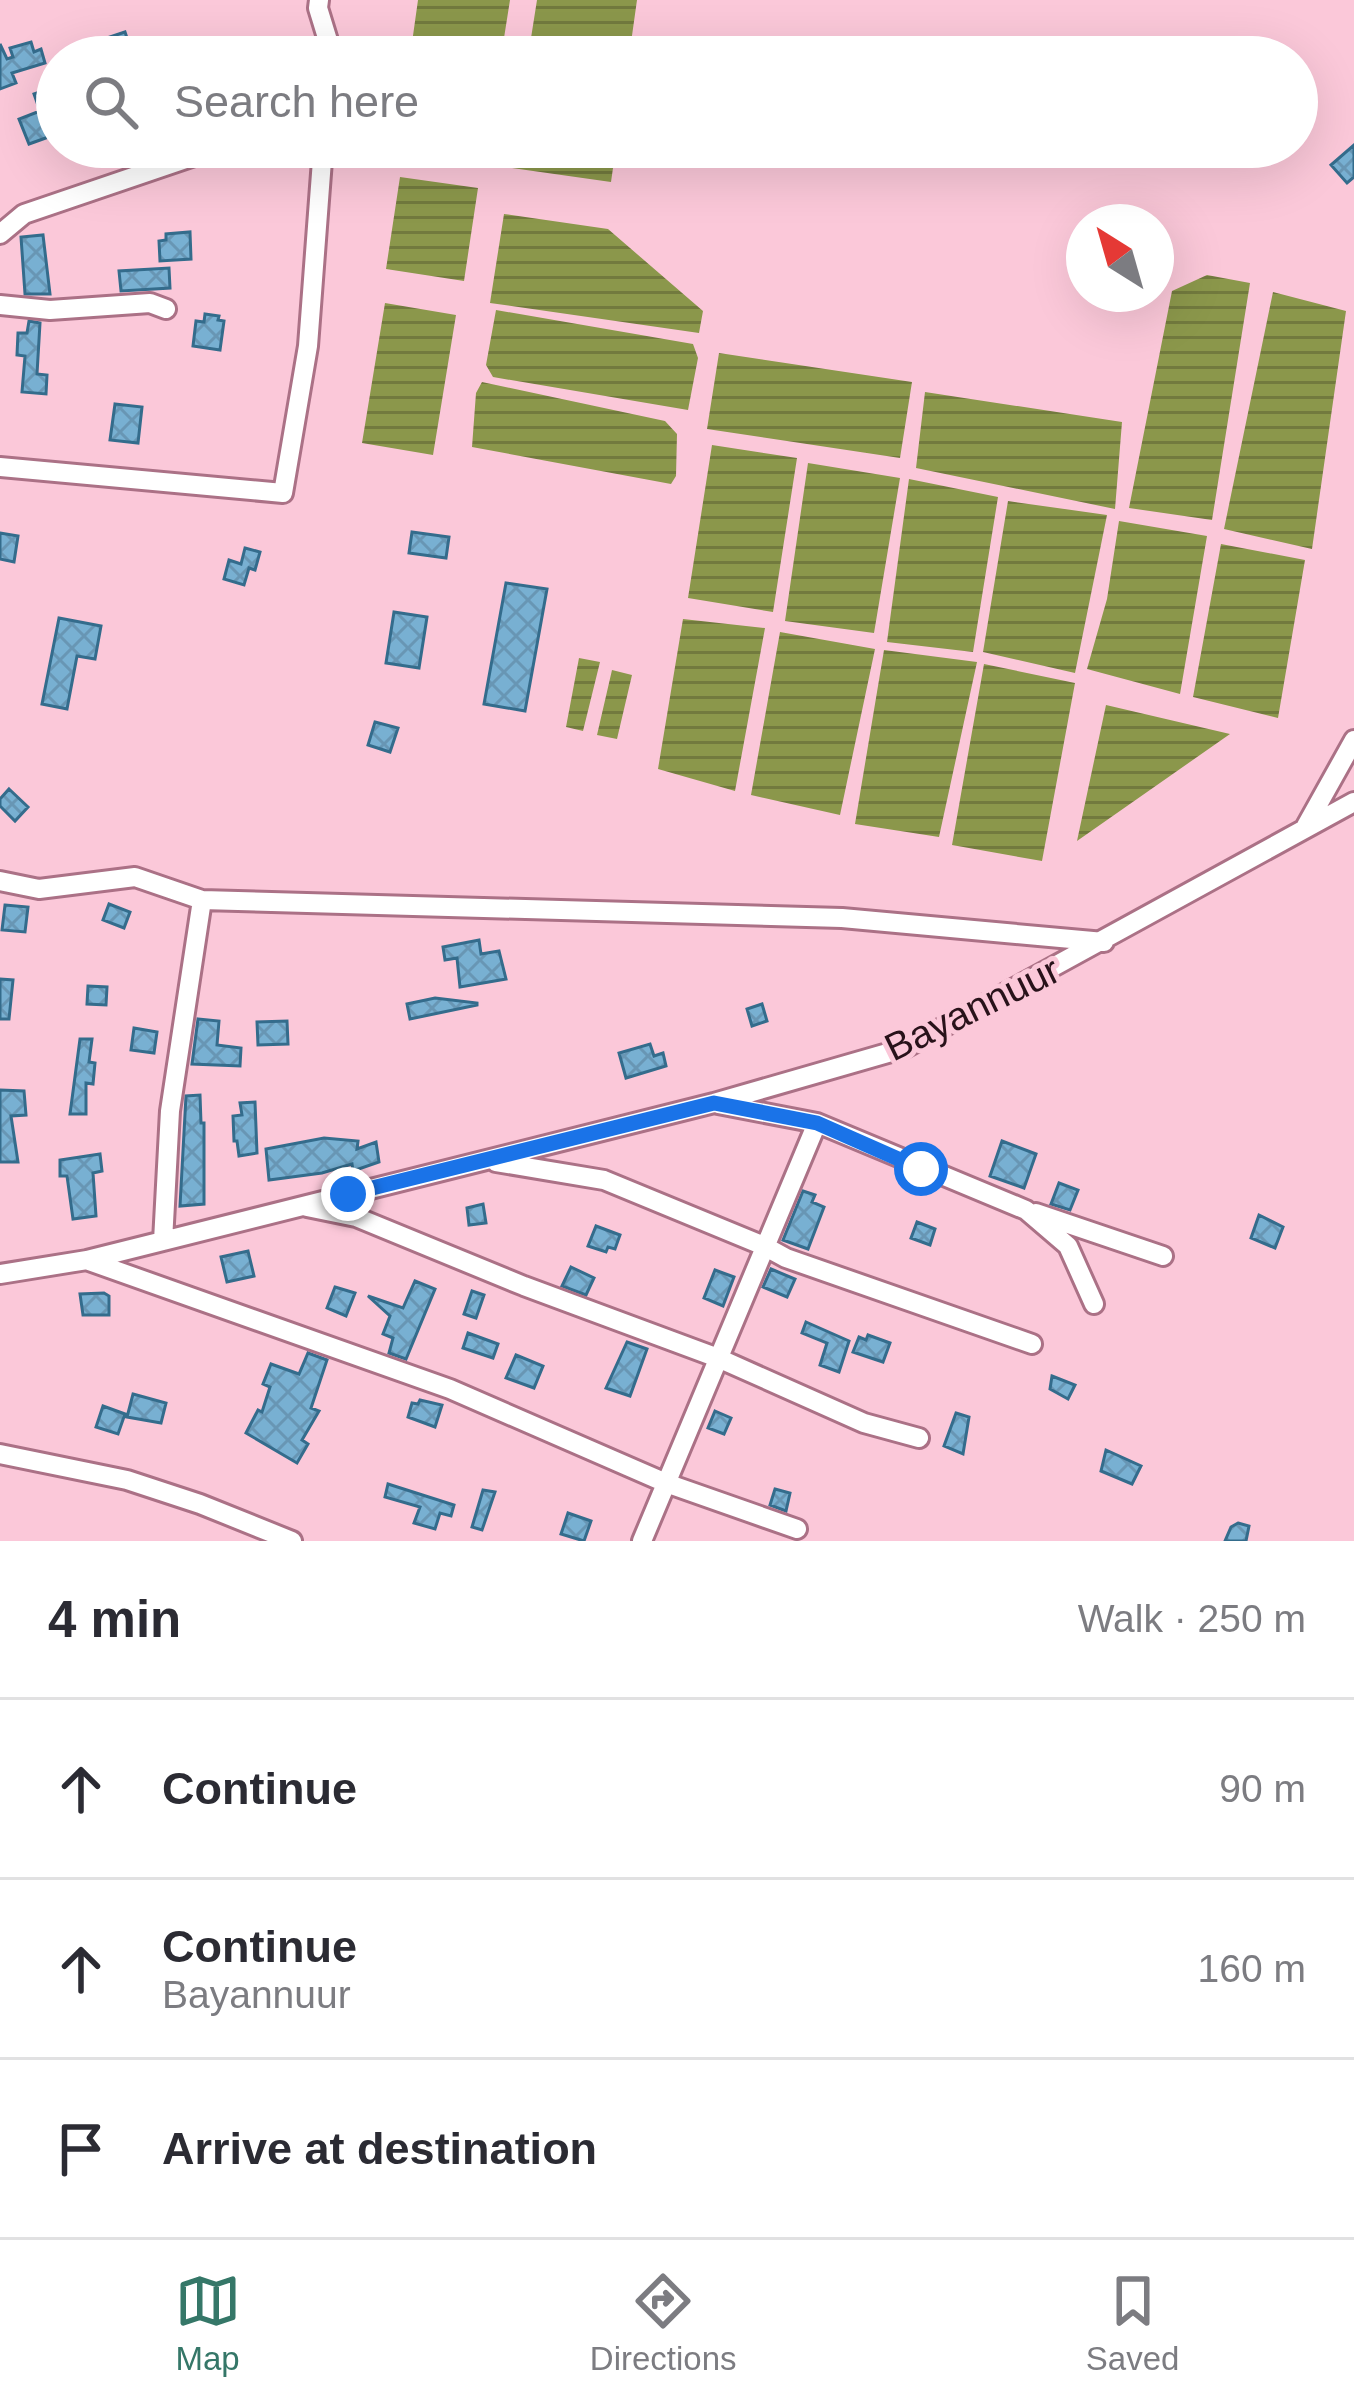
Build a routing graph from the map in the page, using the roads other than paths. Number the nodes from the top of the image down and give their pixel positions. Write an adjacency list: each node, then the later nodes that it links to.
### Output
1 (319, 0): 2 (street)
2 (327, 36)
3 (159, 168): 5 (street)
4 (321, 168): 8 (street)
5 (0, 234)
6 (0, 305): 7 (street)
7 (166, 309)
8 (0, 467)
9 (1354, 740): 11 (street)
10 (1354, 802): 11 (street, Bayannuur)
11 (1304, 830): 14 (street, Bayannuur)
12 (0, 881): 13 (street)
13 (202, 900): 14 (street); 20 (street)
14 (1105, 942): 15 (street, Bayannuur)
15 (714, 1103): 16 (street); 17 (street, Bayannuur)
16 (817, 1123): 19 (street); 21 (street)
17 (485, 1160): 18 (street, Bayannuur); 21 (street)
18 (302, 1206): 20 (street, Bayannuur); 27 (street)
19 (1026, 1210): 22 (street); 25 (street)
20 (163, 1241): 23 (street, Bayannuur)
21 (764, 1246): 26 (street); 27 (street)
22 (1163, 1256)
23 (87, 1260): 24 (street, Bayannuur); 30 (street)
24 (0, 1274)
25 (1094, 1304)
26 (1032, 1344)
27 (718, 1358): 28 (street); 30 (street)
28 (919, 1438)
29 (0, 1454): 32 (street)
30 (666, 1483): 31 (street); 33 (street)
31 (797, 1529)
32 (292, 1541)
33 (642, 1541)

